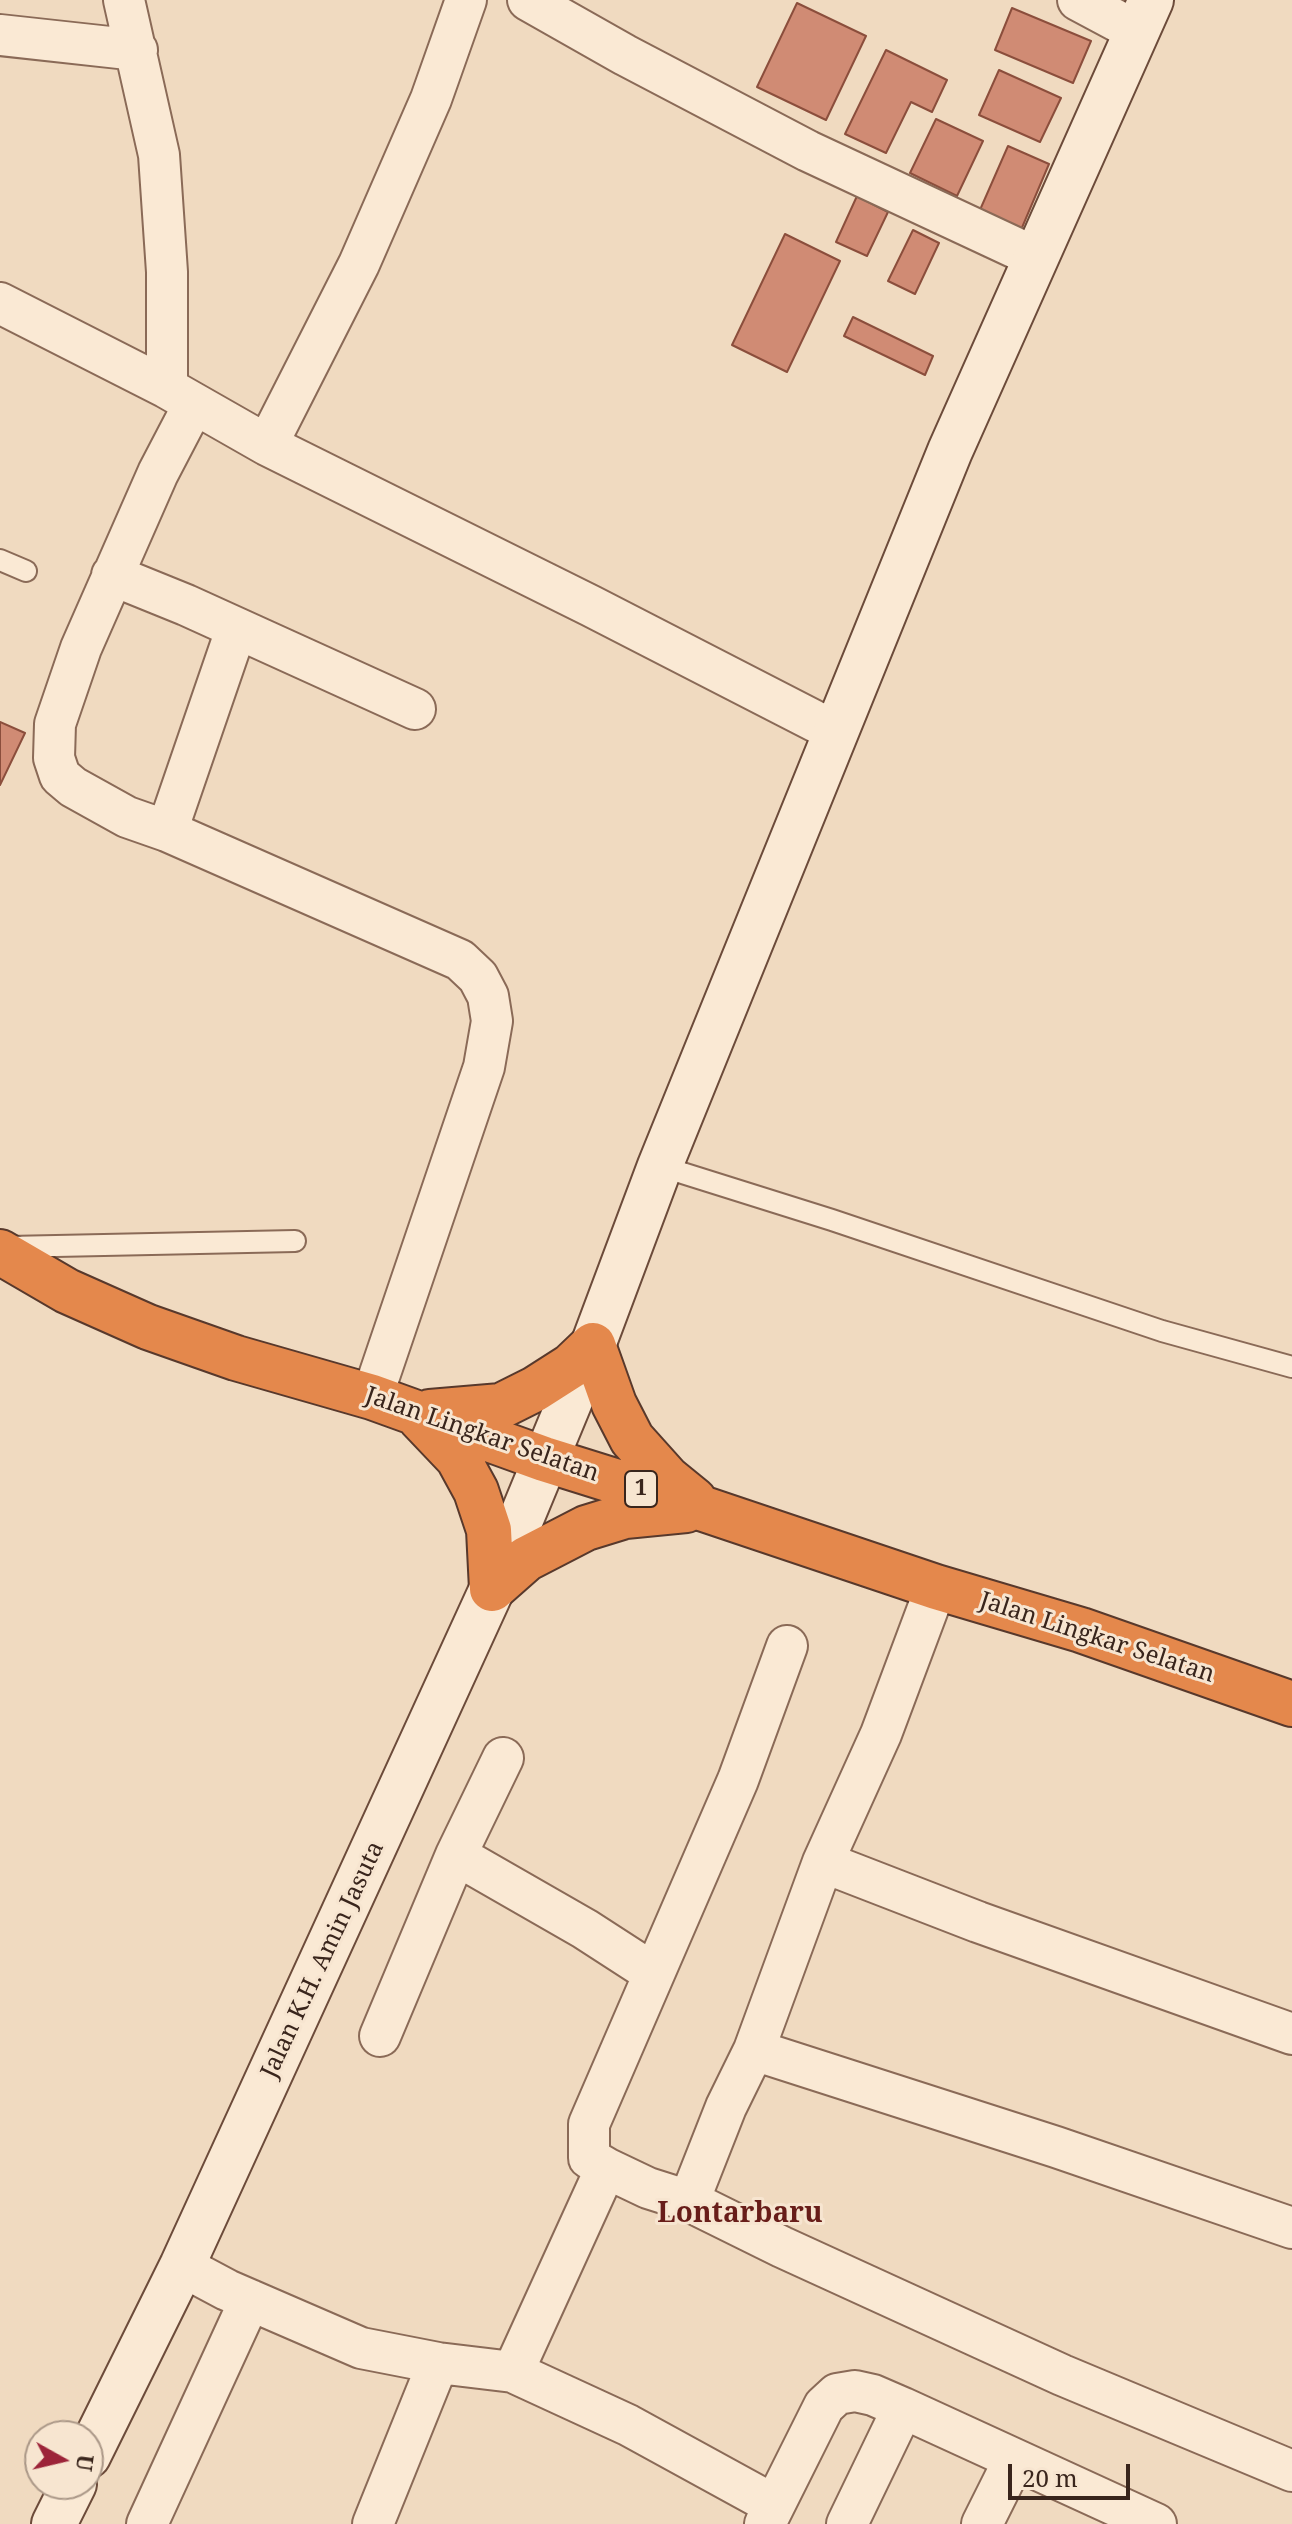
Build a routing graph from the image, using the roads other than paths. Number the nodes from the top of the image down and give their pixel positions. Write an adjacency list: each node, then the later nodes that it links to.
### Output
1 (124, 0): 7 (street)
2 (466, 0): 11 (street)
3 (528, 0): 8 (street)
4 (1078, 0): 5 (street)
5 (1144, 16): 8 (street, Jalan K.H. Amin Jasuta)
6 (0, 35): 7 (street)
7 (137, 50): 10 (street)
8 (1035, 257): 17 (street, Jalan K.H. Amin Jasuta)
9 (0, 303): 10 (street)
10 (180, 396): 11 (street); 14 (street)
11 (267, 445): 17 (street)
12 (0, 560): 13 (lane)
13 (26, 571)
14 (112, 575): 15 (street); 18 (street)
15 (236, 630): 16 (street); 18 (street)
16 (415, 709)
17 (836, 732): 19 (street, Jalan K.H. Amin Jasuta)
18 (167, 831): 24 (street)
19 (660, 1166): 22 (street, Jalan K.H. Amin Jasuta); 23 (lane)
20 (295, 1241): 21 (lane)
21 (0, 1249): 24 (highway, Jalan Lingkar Selatan / 1)
22 (593, 1345): 25 (highway); 26 (street, Jalan K.H. Amin Jasuta); 27 (highway)
23 (1292, 1367)
24 (372, 1397): 25 (highway, Jalan Lingkar Selatan / 1)
25 (416, 1413): 26 (highway, Jalan Lingkar Selatan / 1); 29 (highway)
26 (544, 1459): 27 (highway, Jalan Lingkar Selatan / 1); 29 (street, Jalan K.H. Amin Jasuta)
27 (704, 1509): 28 (highway, Jalan Lingkar Selatan / 1); 29 (highway)
28 (936, 1587): 31 (highway, Jalan Lingkar Selatan / 1); 34 (street)
29 (492, 1589): 42 (street, Jalan K.H. Amin Jasuta)
30 (787, 1646): 35 (street)
31 (1292, 1704)
32 (503, 1758): 33 (street)
33 (456, 1855): 35 (street); 37 (street)
34 (823, 1862): 36 (street); 38 (street)
35 (653, 1973): 39 (street)
36 (1292, 2034)
37 (380, 2036)
38 (754, 2050): 40 (street); 41 (street)
39 (606, 2168): 40 (street); 45 (street)
40 (689, 2201): 49 (street)
41 (1292, 2228)
42 (182, 2266): 43 (street); 47 (street, Jalan K.H. Amin Jasuta)
43 (250, 2300): 44 (street); 54 (street)
44 (438, 2363): 45 (street); 55 (street)
45 (513, 2372): 51 (street)
46 (903, 2408): 48 (street); 51 (street); 56 (street)
47 (104, 2424)
48 (1014, 2460): 52 (street); 57 (street)
49 (1292, 2471)
50 (66, 2500): 53 (street)
51 (770, 2514)
52 (1113, 2516): 58 (street)
53 (54, 2524)
54 (147, 2524)
55 (373, 2524)
56 (847, 2524)
57 (982, 2524)
58 (1156, 2524)

